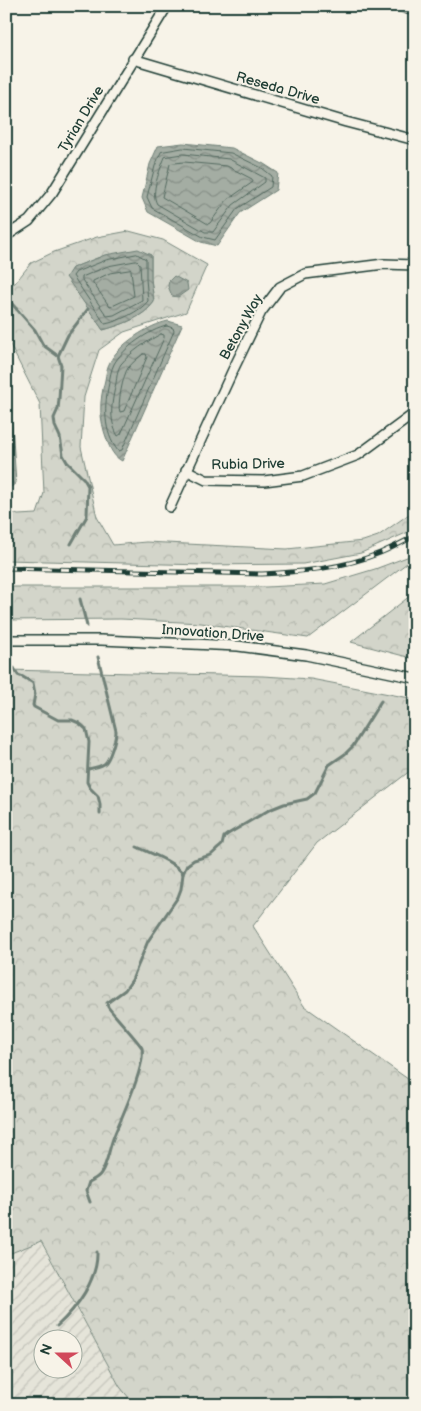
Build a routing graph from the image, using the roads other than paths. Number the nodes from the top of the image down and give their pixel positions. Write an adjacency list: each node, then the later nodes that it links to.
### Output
1 (167, 6): 4 (street, Tyrian Drive)
2 (399, 6): 3 (street)
3 (415, 11)
4 (134, 59): 5 (street, Reseda Drive); 6 (street, Tyrian Drive)
5 (415, 140)
6 (6, 236)
7 (415, 265): 9 (street, Betony Way)
8 (415, 413): 9 (street, Rubia Drive)
9 (186, 470): 10 (street, Betony Way)
10 (170, 507)
11 (6, 640): 12 (street, Innovation Drive)
12 (415, 678)

